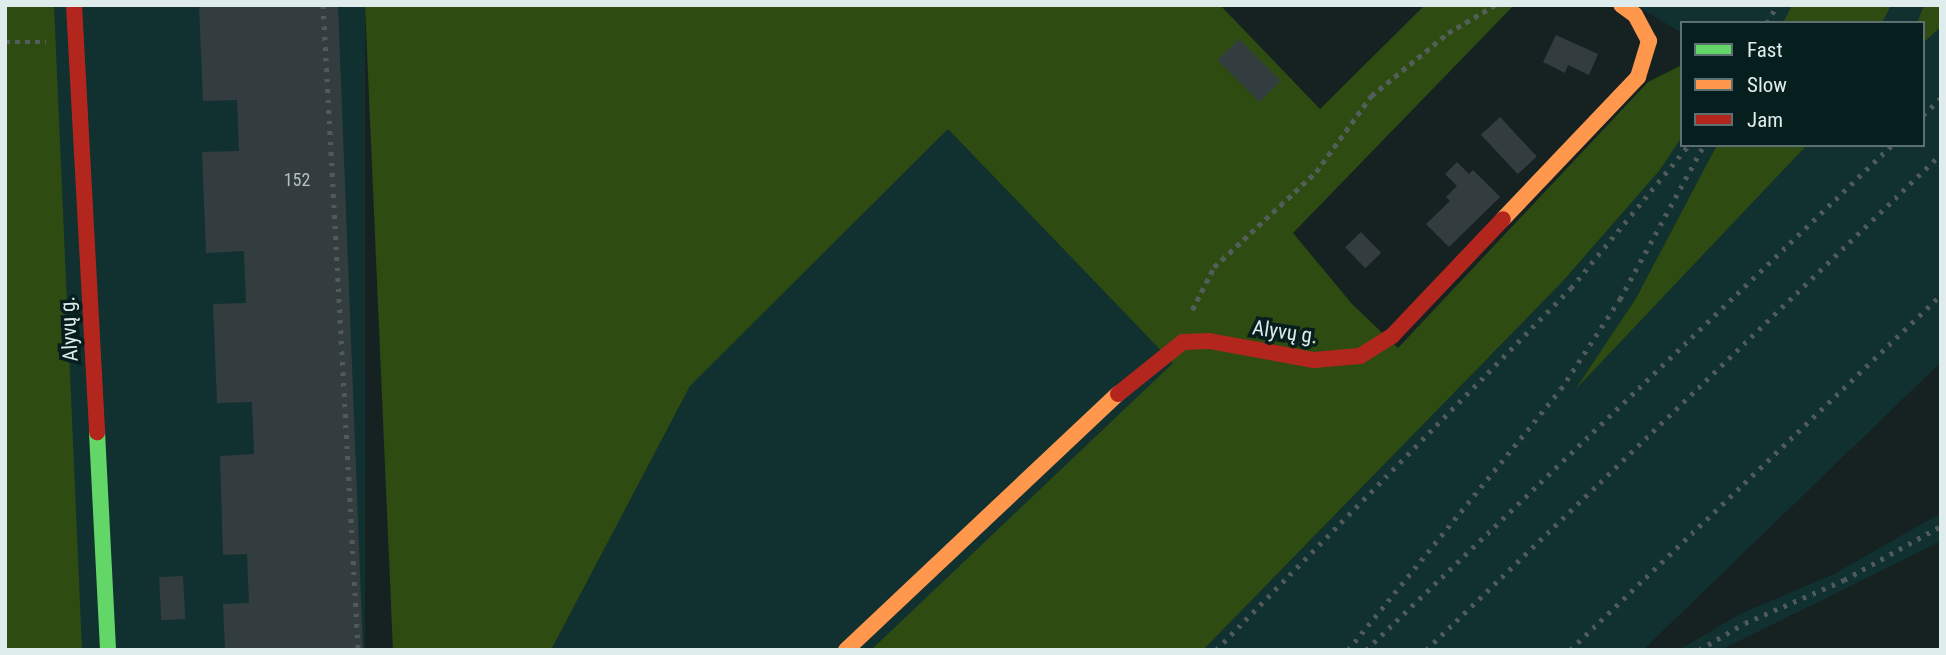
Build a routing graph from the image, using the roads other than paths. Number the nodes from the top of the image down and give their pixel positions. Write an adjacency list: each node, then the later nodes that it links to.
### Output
1 (74, 5): 3 (street, Alyvų g.)
2 (1621, 5): 4 (street, Alyvų g.)
3 (108, 650)
4 (846, 650)

